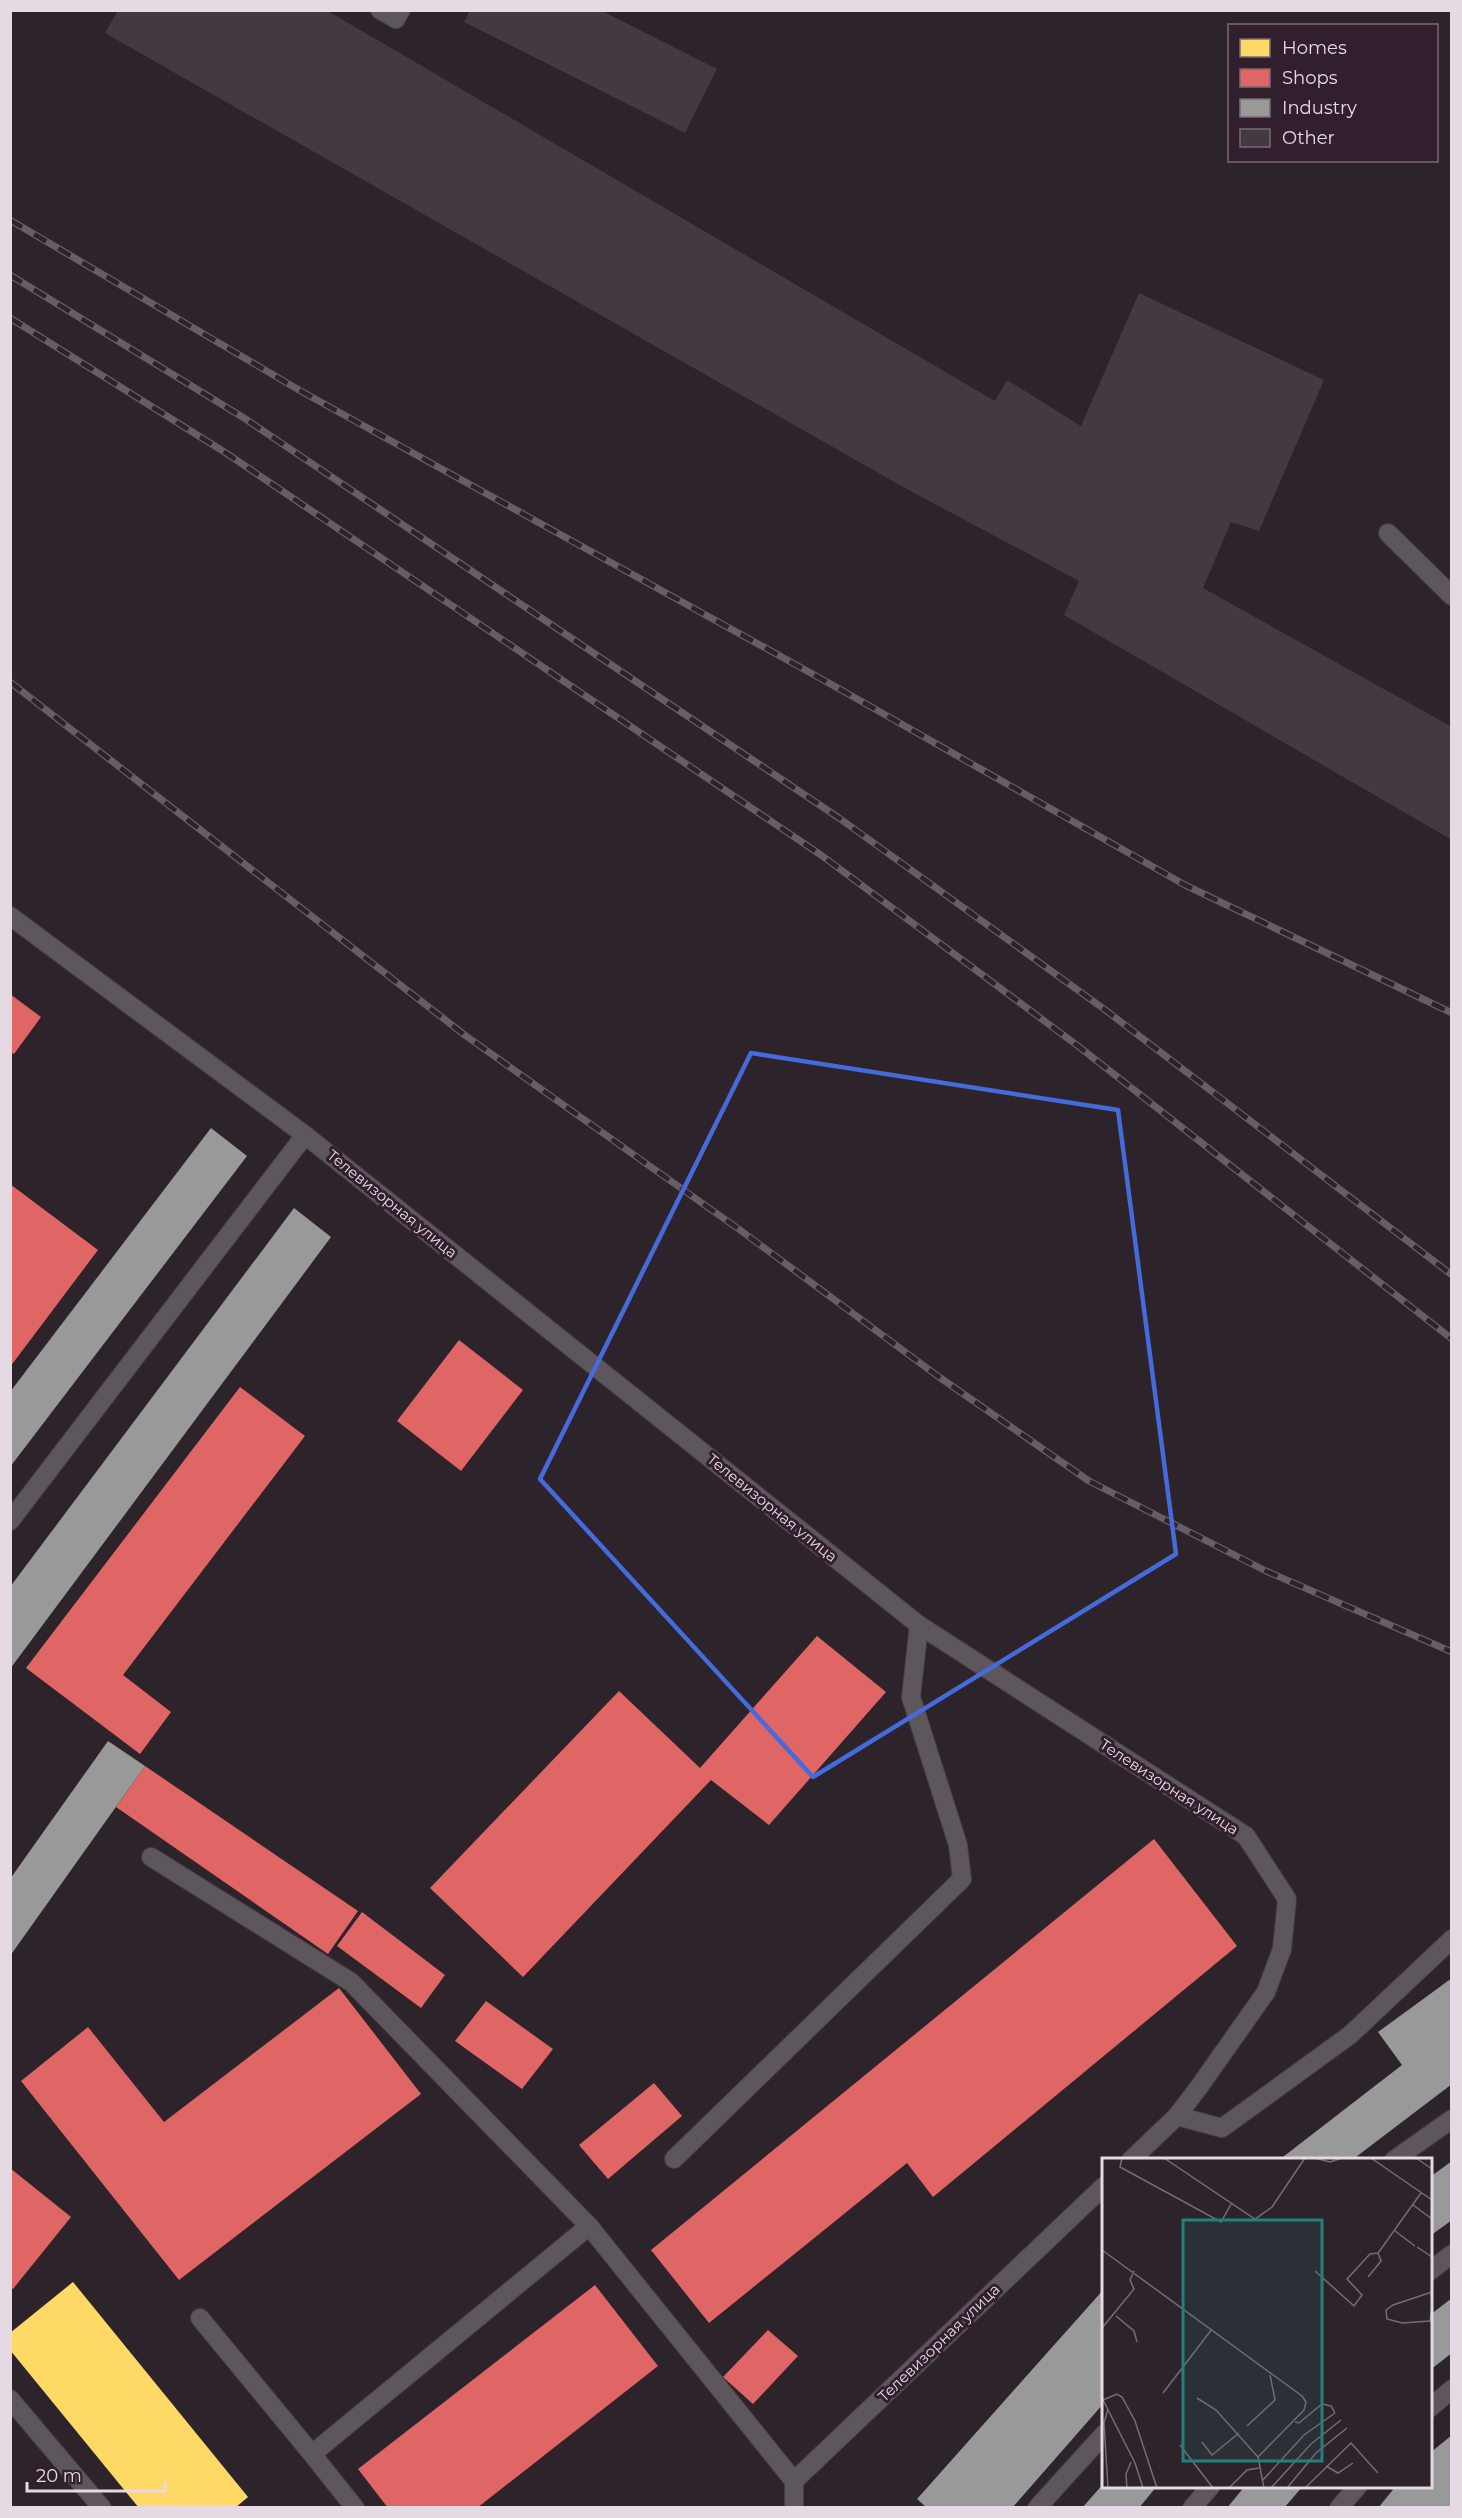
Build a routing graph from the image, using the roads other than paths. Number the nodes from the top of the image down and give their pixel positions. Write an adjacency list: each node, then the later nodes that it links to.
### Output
1 (380, 10): 2 (lane)
2 (401, 10)
3 (1388, 533): 4 (lane)
4 (1452, 596)
5 (10, 916): 6 (lane, Телевизорная улица)
6 (305, 1135): 7 (lane); 8 (lane, Телевизорная улица)
7 (10, 1521)
8 (919, 1625): 11 (lane, Телевизорная улица); 15 (lane)
9 (152, 1857): 17 (lane)
10 (1452, 1939): 11 (lane)
11 (1177, 2116): 13 (lane, Телевизорная улица)
12 (1452, 2118): 14 (lane)
13 (1133, 2158)
14 (1397, 2158)
15 (674, 2159)
16 (1102, 2188): 26 (lane, Телевизорная улица)
17 (589, 2226): 25 (lane); 26 (lane)
18 (1452, 2254): 19 (lane)
19 (1432, 2270)
20 (200, 2318): 25 (lane)
21 (1452, 2390): 23 (lane)
22 (10, 2399): 29 (lane)
23 (1432, 2407)
24 (1102, 2436): 32 (lane)
25 (312, 2454): 30 (lane)
26 (794, 2481): 31 (lane)
27 (1210, 2488): 33 (lane)
28 (1357, 2488): 34 (lane)
29 (102, 2508)
30 (355, 2508)
31 (794, 2508)
32 (1037, 2508)
33 (1192, 2508)
34 (1340, 2508)

